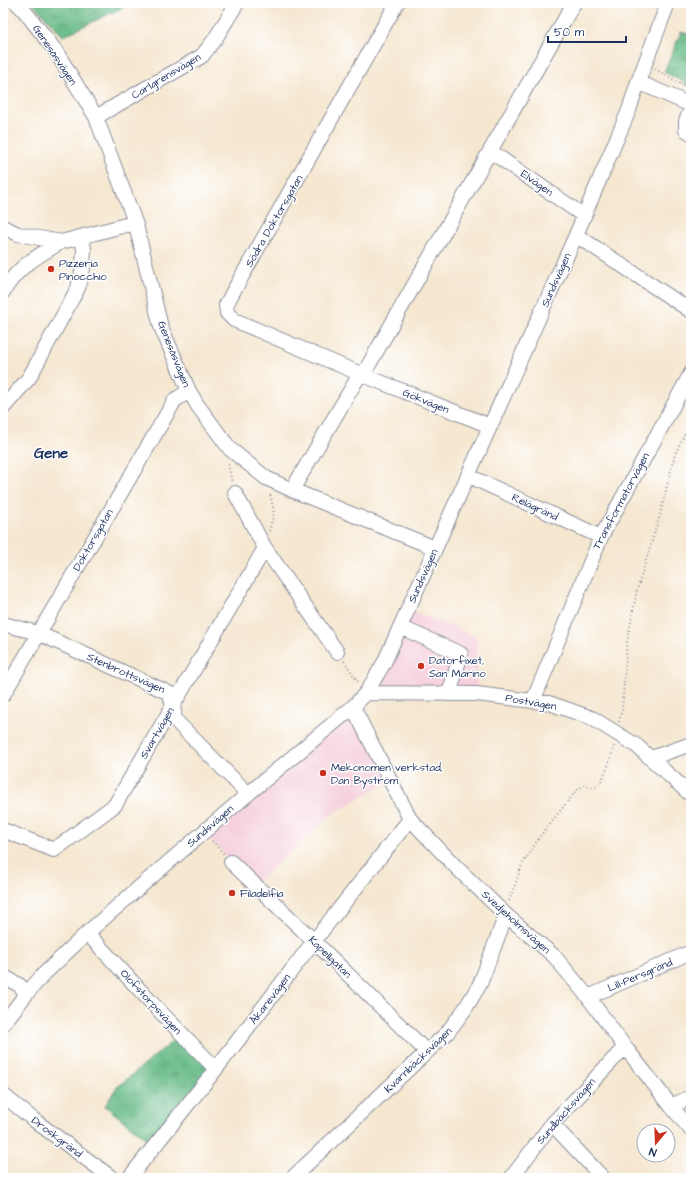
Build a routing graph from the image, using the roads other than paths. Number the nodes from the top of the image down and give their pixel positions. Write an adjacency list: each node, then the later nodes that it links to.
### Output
1 (237, 3): 9 (street, Carlgrensvägen)
2 (397, 3): 21 (street, Södra Doktorsgatan)
3 (574, 3): 11 (street)
4 (668, 3): 6 (street, Sundsvägen)
5 (20, 8): 9 (street, Genesåsvägen)
6 (638, 82): 7 (street); 12 (street, Sundsvägen)
7 (691, 105)
8 (691, 109): 10 (street)
9 (96, 117): 13 (street, Genesåsvägen)
10 (691, 133)
11 (490, 150): 12 (street, Elvägen); 21 (street)
12 (584, 216): 15 (street, Sundsvägen)
13 (136, 225): 16 (street); 22 (street, Genesåsvägen)
14 (3, 227): 17 (street)
15 (576, 235): 19 (street); 24 (street, Sundsvägen)
16 (81, 237): 17 (street); 23 (street)
17 (61, 242): 18 (street)
18 (3, 292)
19 (691, 310)
20 (691, 373): 28 (street, Transformatorvägen)
21 (362, 374): 24 (street, Gökvägen); 26 (street)
22 (189, 391): 26 (street, Genesåsvägen); 33 (street, Doktorsgatan)
23 (3, 408)
24 (490, 426): 25 (street, Sundsvägen)
25 (469, 476): 28 (street, Relägränd); 30 (street, Sundsvägen)
26 (292, 490): 30 (street, Genesåsvägen)
27 (235, 493): 29 (street)
28 (601, 537): 38 (street, Transformatorvägen)
29 (265, 548): 34 (street); 39 (street, Svartvägen)
30 (435, 548): 32 (street, Sundsvägen)
31 (3, 624): 33 (street, Stenbrottsvägen)
32 (400, 627): 35 (street, Sundsvägen); 36 (street)
33 (38, 633): 37 (street, Doktorsgatan); 39 (street, Stenbrottsvägen)
34 (337, 652)
35 (366, 693): 36 (street, Postvägen); 40 (street, Sundsvägen)
36 (449, 694): 38 (street, Postvägen)
37 (3, 695)
38 (533, 701): 42 (street, Postvägen)
39 (173, 705): 43 (street, Stenbrottsvägen); 46 (street, Svartvägen)
40 (353, 707): 43 (street, Sundsvägen); 45 (street, Svedjeholmsvägen)
41 (691, 744): 42 (street)
42 (651, 758): 44 (street, Postvägen)
43 (248, 794): 49 (street, Sundsvägen)
44 (691, 795)
45 (410, 819): 48 (street, Svedjeholmsvägen); 50 (street, Åkarevägen)
46 (3, 830)
47 (231, 862): 50 (street, Kapellgatan)
48 (505, 914): 54 (street, Svedjeholmsvägen); 57 (street, Kvarnbäcksvägen)
49 (87, 933): 53 (street, Sundsvägen); 58 (street, Olofstorpsvägen)
50 (314, 941): 57 (street, Kapellgatan); 58 (street, Åkarevägen)
51 (691, 952): 54 (street, Lill-Persgränd)
52 (3, 976): 53 (street)
53 (27, 993): 55 (street, Sundsvägen)
54 (588, 997): 56 (street, Svedjeholmsvägen)
55 (3, 1024)
56 (625, 1047): 61 (street, Svedjeholmsvägen); 62 (street, Sundbäcksvägen)
57 (427, 1052): 66 (street, Kvarnbäcksvägen)
58 (216, 1069): 65 (street, Åkarevägen)
59 (3, 1095): 64 (street, Droskgränd)
60 (691, 1097): 61 (street)
61 (671, 1106): 63 (street, Svedjeholmsvägen)
62 (552, 1124): 67 (street, Sundbäcksvägen); 68 (street)
63 (691, 1130)
64 (112, 1178)
65 (129, 1178)
66 (292, 1178)
67 (511, 1178)
68 (603, 1178)

